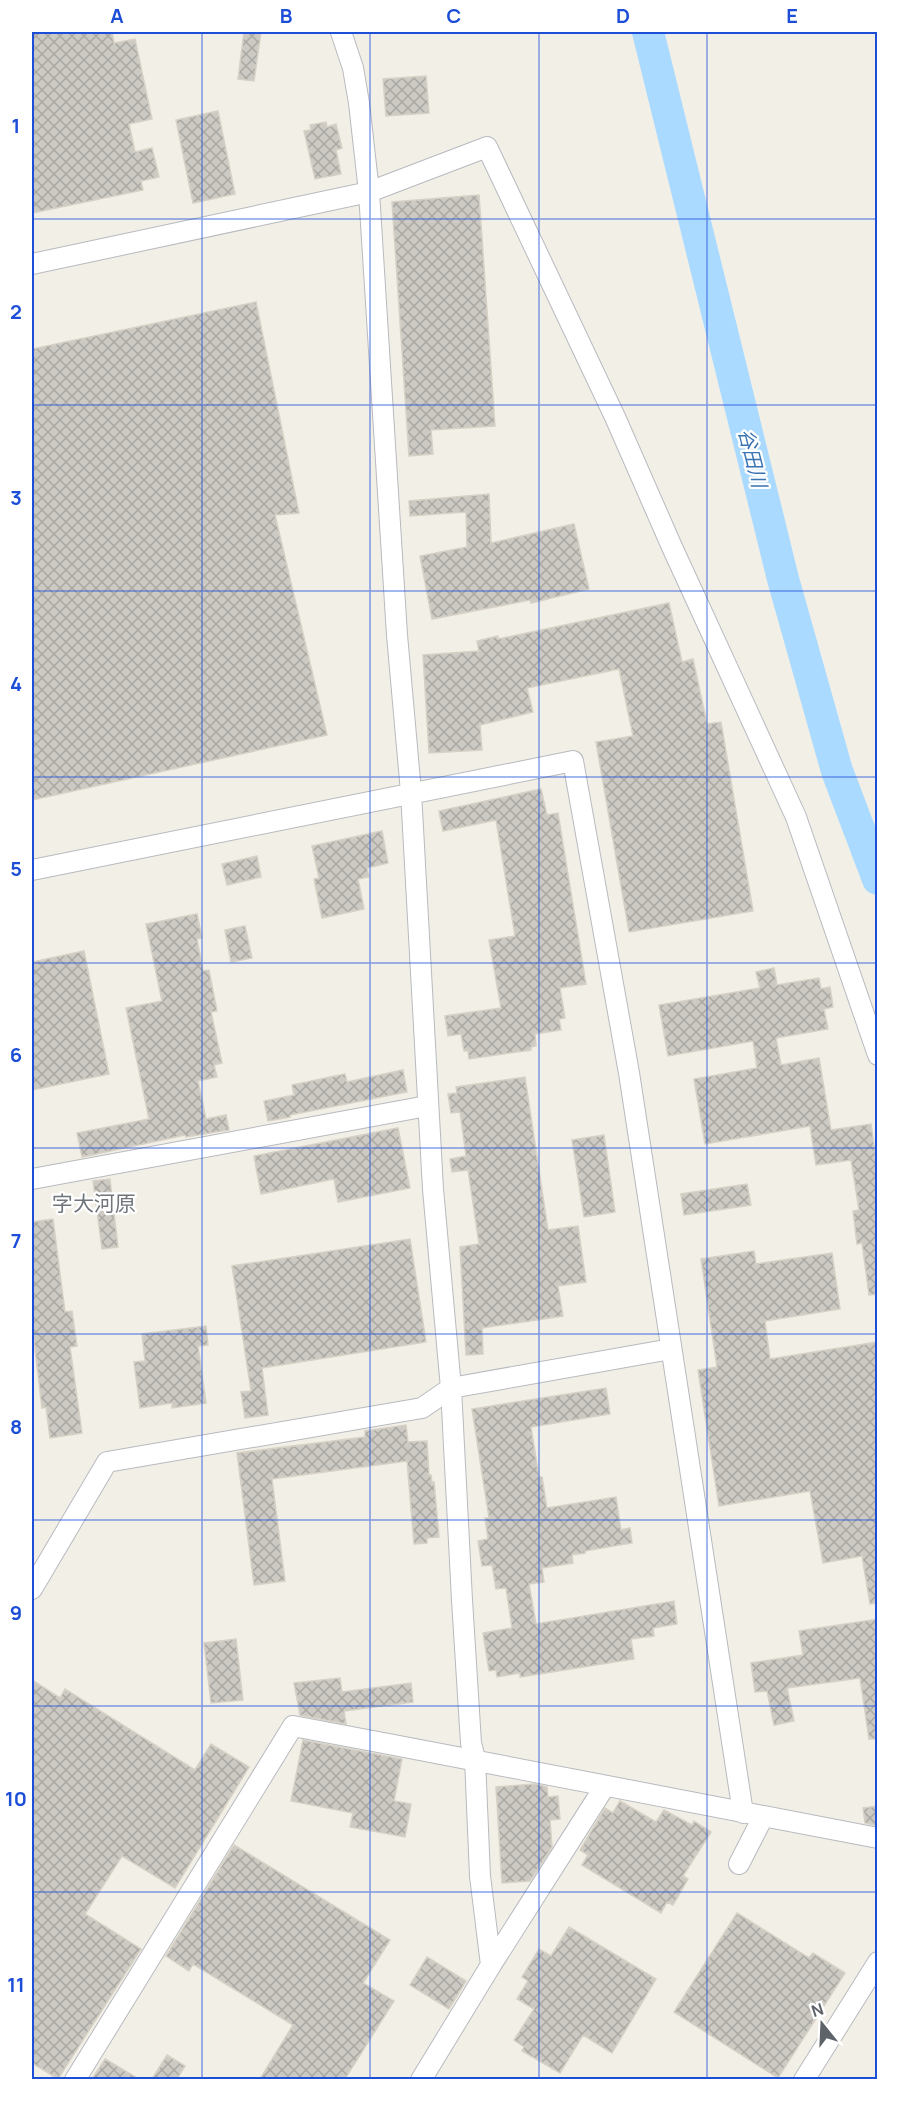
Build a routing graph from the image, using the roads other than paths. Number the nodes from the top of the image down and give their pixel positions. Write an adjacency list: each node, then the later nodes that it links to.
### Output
1 (341, 32): 2 (street)
2 (369, 192): 3 (street); 4 (street); 6 (street)
3 (32, 264)
4 (411, 792): 5 (street); 7 (street); 9 (street)
5 (32, 870)
6 (878, 1055)
7 (427, 1106): 8 (street); 10 (street)
8 (32, 1179)
9 (671, 1349): 10 (street); 14 (street)
10 (451, 1388): 11 (street); 12 (street)
11 (32, 1588)
12 (475, 1759): 13 (street); 19 (street); 20 (street)
13 (605, 1786): 14 (street); 19 (street)
14 (743, 1813): 15 (street)
15 (762, 1817): 16 (street); 17 (street)
16 (878, 1838)
17 (739, 1864)
18 (878, 1962): 22 (street)
19 (491, 1965): 21 (street)
20 (75, 2079)
21 (421, 2079)
22 (804, 2079)

